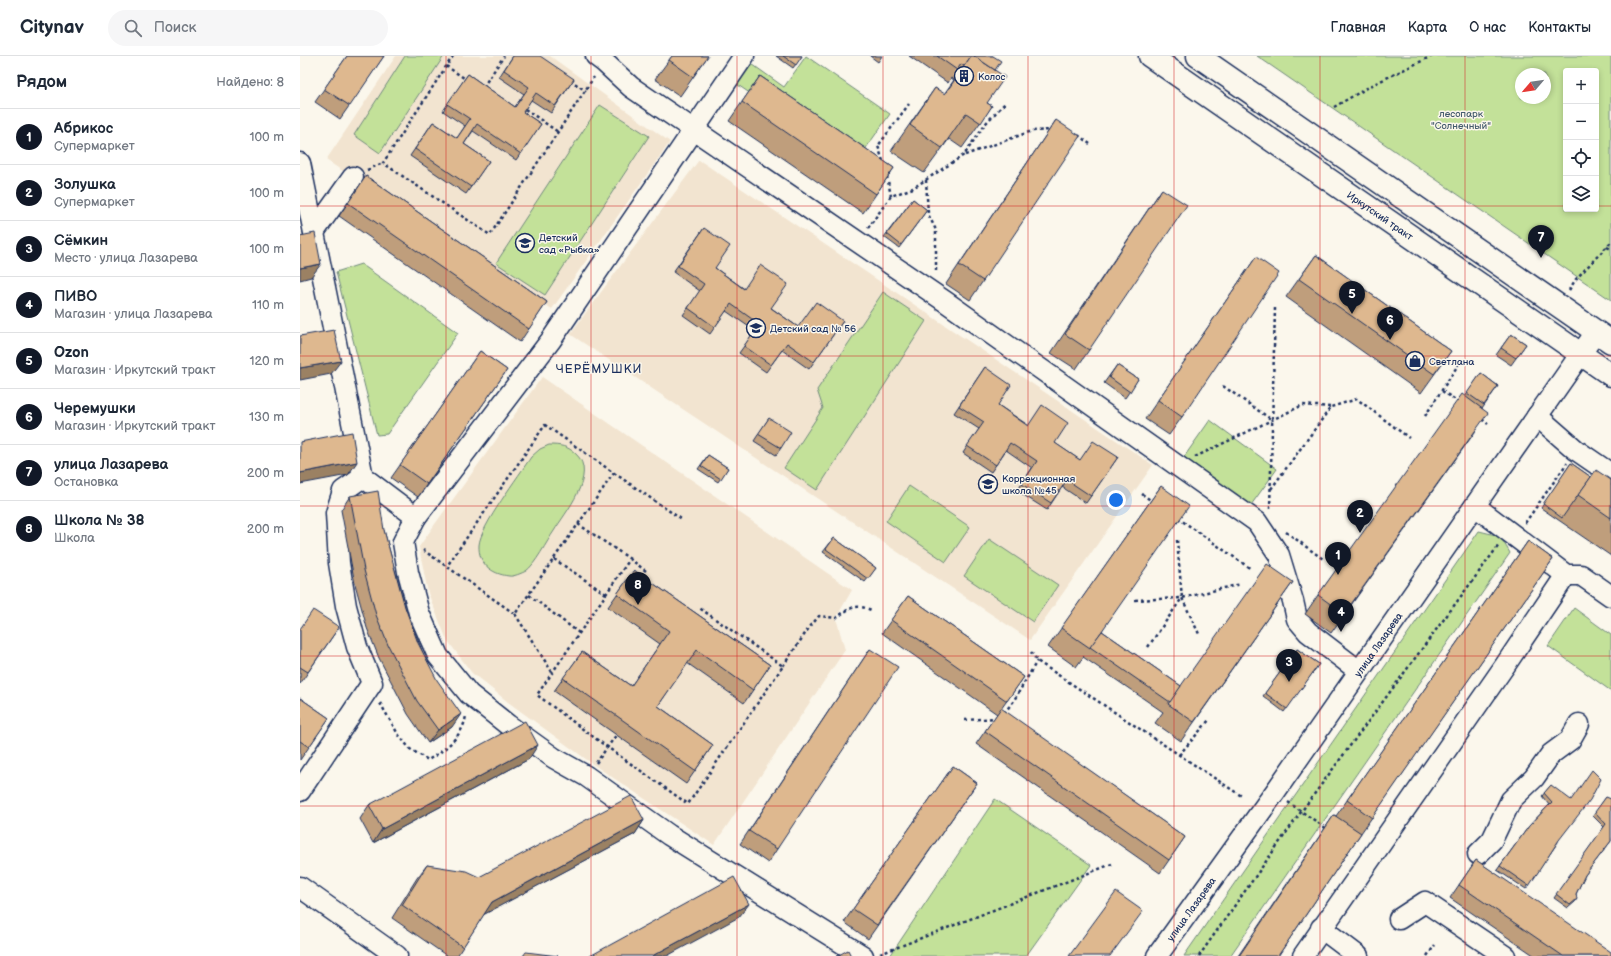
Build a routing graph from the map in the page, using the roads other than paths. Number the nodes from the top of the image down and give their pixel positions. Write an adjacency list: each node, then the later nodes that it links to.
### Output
1 (596, 56): 5 (street)
2 (744, 56): 5 (street)
3 (1150, 56): 10 (main road, Иркутский тракт)
4 (1207, 58): 9 (main road)
5 (693, 129): 16 (street); 19 (street)
6 (300, 163): 8 (street)
7 (353, 177): 8 (street)
8 (314, 232): 14 (street)
9 (1604, 337): 10 (street, улица Лазарева)
10 (1581, 354): 11 (main road, Иркутский тракт); 12 (street, улица Лазарева)
11 (1611, 375)
12 (1537, 416): 13 (street); 15 (street, улица Лазарева)
13 (1611, 474)
14 (363, 477): 16 (street); 21 (street)
15 (1475, 506): 17 (street); 19 (street, улица Лазарева)
16 (416, 517): 27 (street)
17 (1566, 575): 18 (street); 25 (street)
18 (1611, 596)
19 (1360, 671): 28 (street, улица Лазарева)
20 (1579, 724): 22 (street)
21 (300, 791)
22 (1478, 854)
23 (300, 887): 26 (street)
24 (1399, 919): 31 (street)
25 (1321, 928): 29 (street); 30 (street)
26 (397, 956)
27 (863, 956)
28 (1158, 956)
29 (1303, 956)
30 (1358, 956)
31 (1505, 956)

